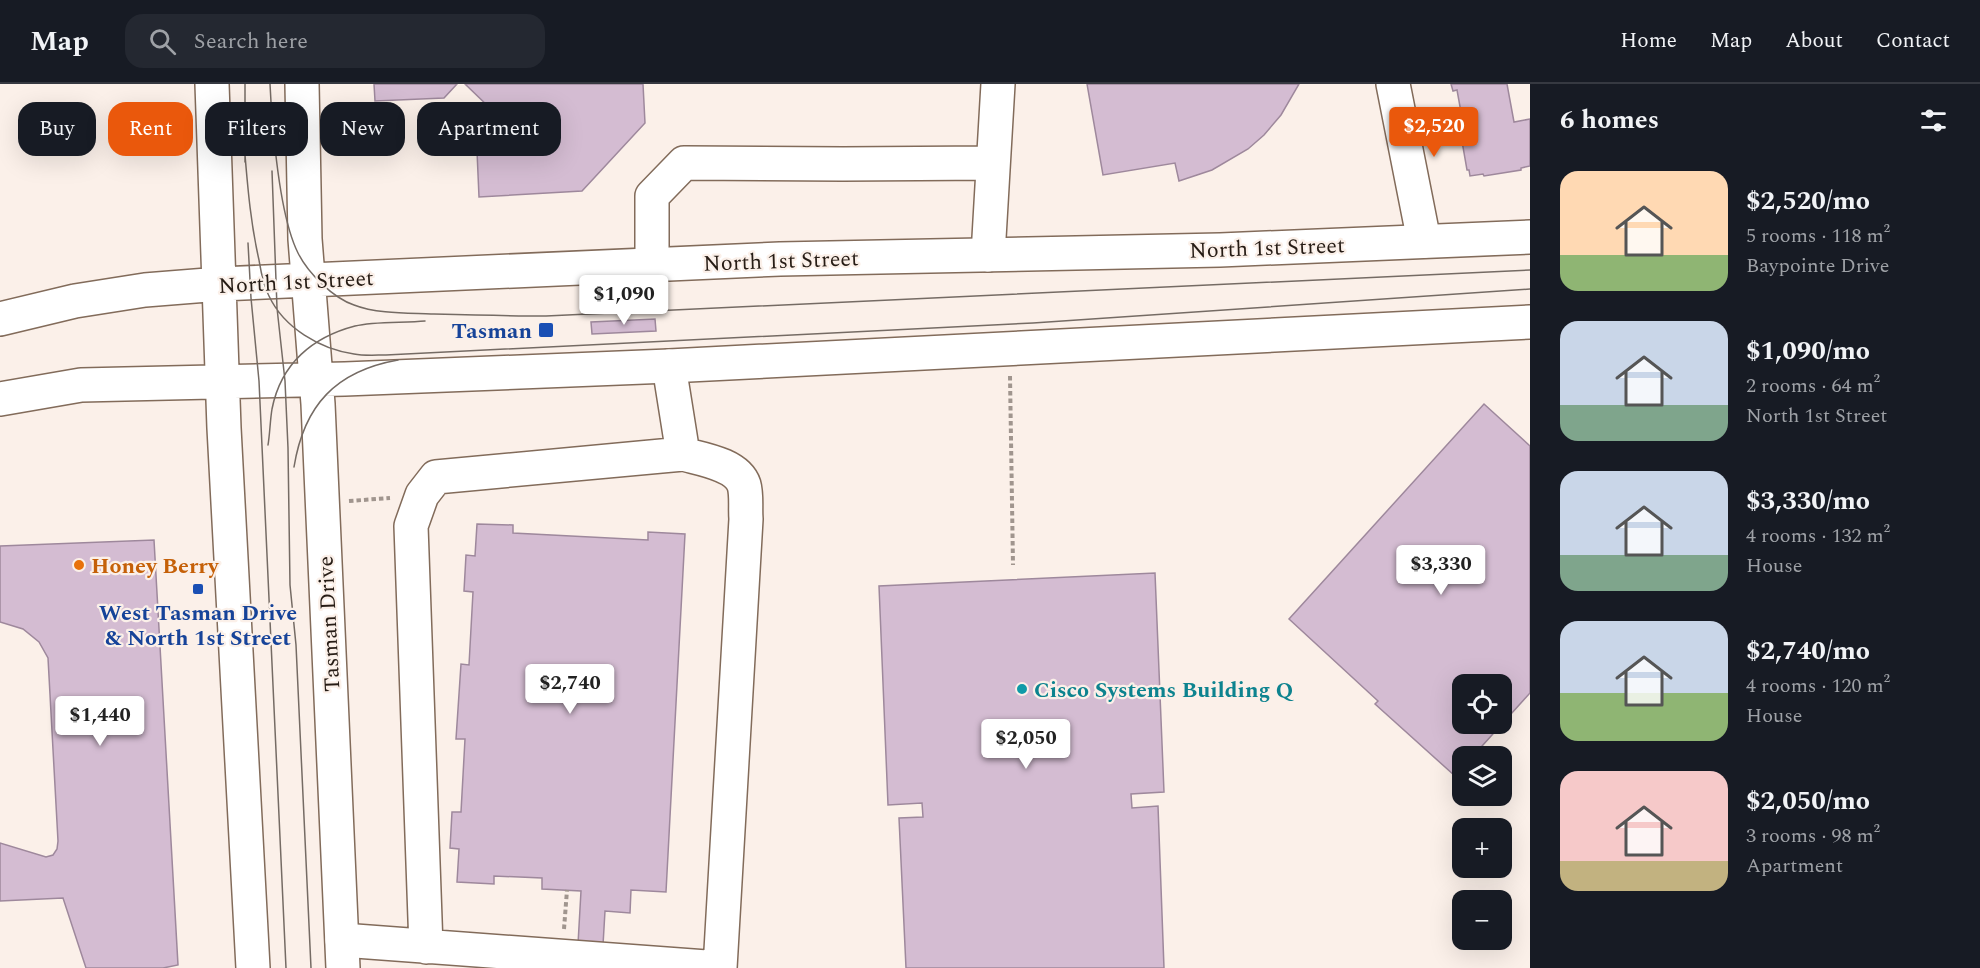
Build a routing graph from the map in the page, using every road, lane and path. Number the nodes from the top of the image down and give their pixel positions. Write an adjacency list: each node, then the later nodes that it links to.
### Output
1 (212, 84): 11 (main road)
2 (302, 84): 10 (main road, Tasman Drive)
3 (998, 84): 5 (main road)
4 (1393, 84): 7 (main road)
5 (993, 163): 8 (main road); 9 (main road)
6 (1530, 237): 7 (main road, North 1st Street)
7 (1424, 241): 8 (main road, North 1st Street)
8 (988, 255): 9 (main road, North 1st Street)
9 (652, 265): 10 (main road, North 1st Street)
10 (308, 281): 11 (main road, North 1st Street); 16 (main road, Tasman Drive)
11 (220, 284): 12 (main road, North 1st Street); 17 (main road)
12 (0, 319)
13 (1530, 322): 14 (main road)
14 (669, 366): 16 (main road); 19 (main road)
15 (1010, 372): 22 (path)
16 (315, 380): 17 (main road); 24 (main road, Tasman Drive)
17 (223, 382): 18 (main road); 25 (main road)
18 (0, 399)
19 (683, 454): 20 (main road); 26 (main road)
20 (422, 495): 21 (path); 23 (main road)
21 (346, 501)
22 (1013, 565)
23 (426, 947): 24 (main road); 26 (main road)
24 (342, 954)
25 (253, 968)
26 (720, 968)

